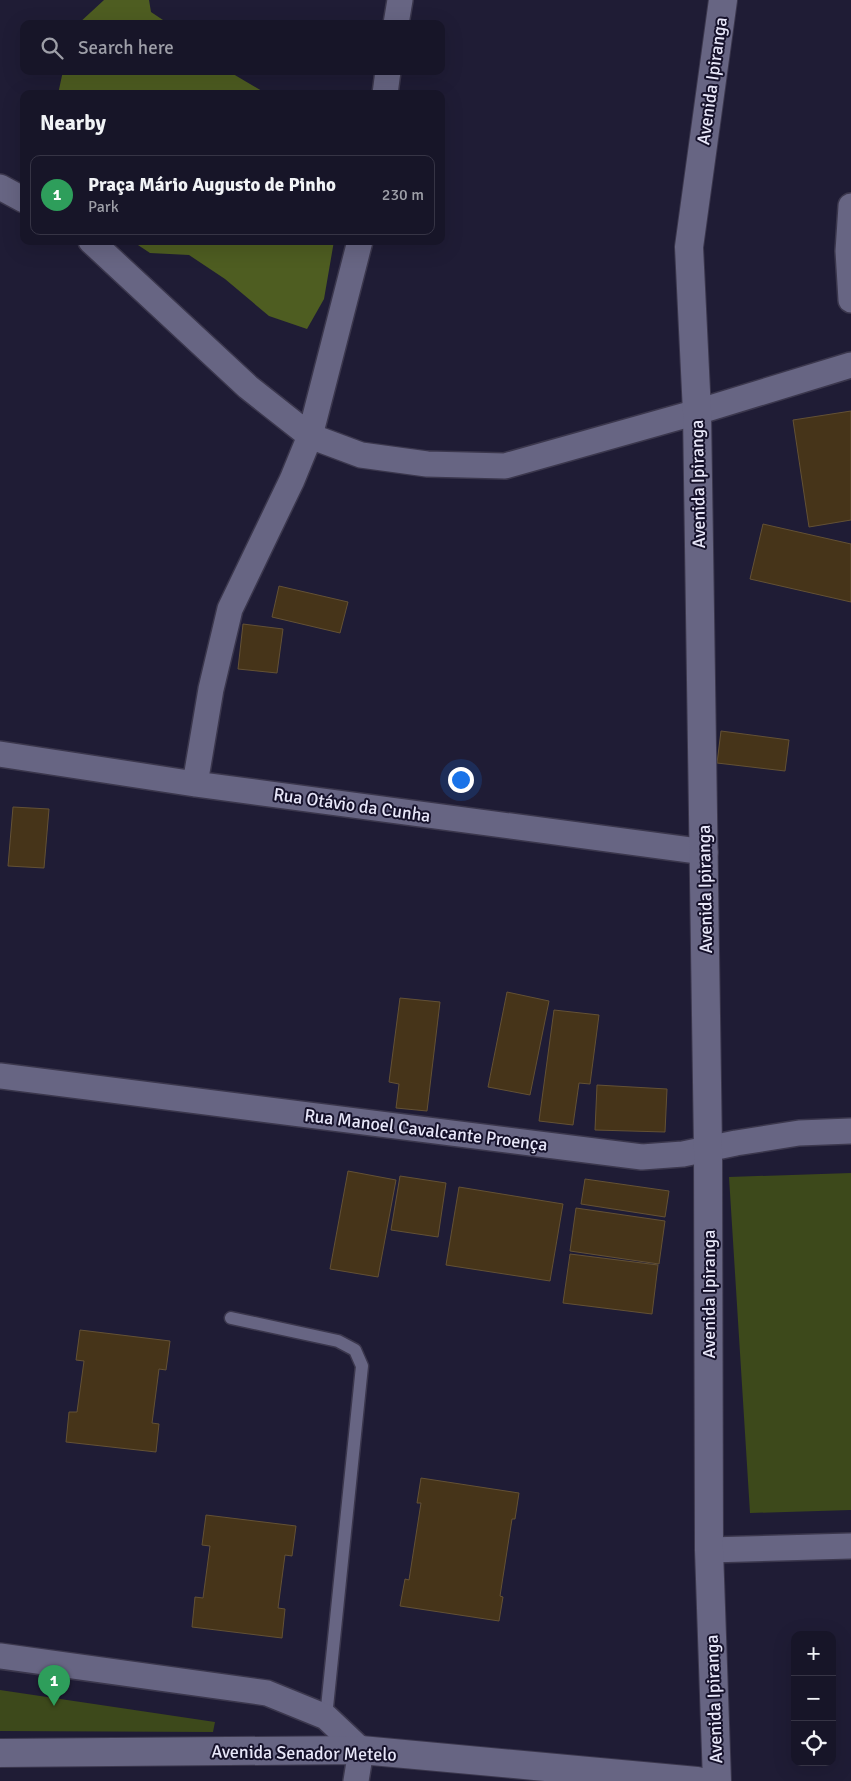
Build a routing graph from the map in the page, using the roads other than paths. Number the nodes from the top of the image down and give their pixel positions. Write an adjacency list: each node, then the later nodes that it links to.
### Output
1 (400, 0): 3 (street)
2 (723, 0): 13 (street, Avenida Ipiranga)
3 (397, 20)
4 (387, 75): 5 (street)
5 (386, 90)
6 (0, 186): 7 (street)
7 (20, 198)
8 (851, 206): 11 (street)
9 (96, 245): 14 (street)
10 (359, 245): 14 (street)
11 (851, 300)
12 (851, 365): 13 (street)
13 (697, 412): 14 (street); 17 (street, Avenida Ipiranga)
14 (310, 436): 16 (street)
15 (0, 754): 16 (street, Rua Otávio da Cunha)
16 (195, 784): 17 (street, Rua Otávio da Cunha)
17 (705, 852): 20 (street, Avenida Ipiranga)
18 (0, 1076): 20 (street, Rua Manoel Cavalcante Proença)
19 (851, 1131): 20 (street, Rua Manoel Cavalcante Proença)
20 (708, 1149): 23 (street, Avenida Ipiranga)
21 (231, 1318): 25 (lane)
22 (851, 1546): 23 (street)
23 (709, 1550): 30 (street, Avenida Ipiranga)
24 (0, 1656): 25 (street)
25 (326, 1717): 26 (street)
26 (361, 1750): 27 (street, Avenida Senador Metelo); 28 (street); 29 (street, Avenida Senador Metelo)
27 (0, 1753)
28 (356, 1781)
29 (697, 1781)
30 (717, 1781)

